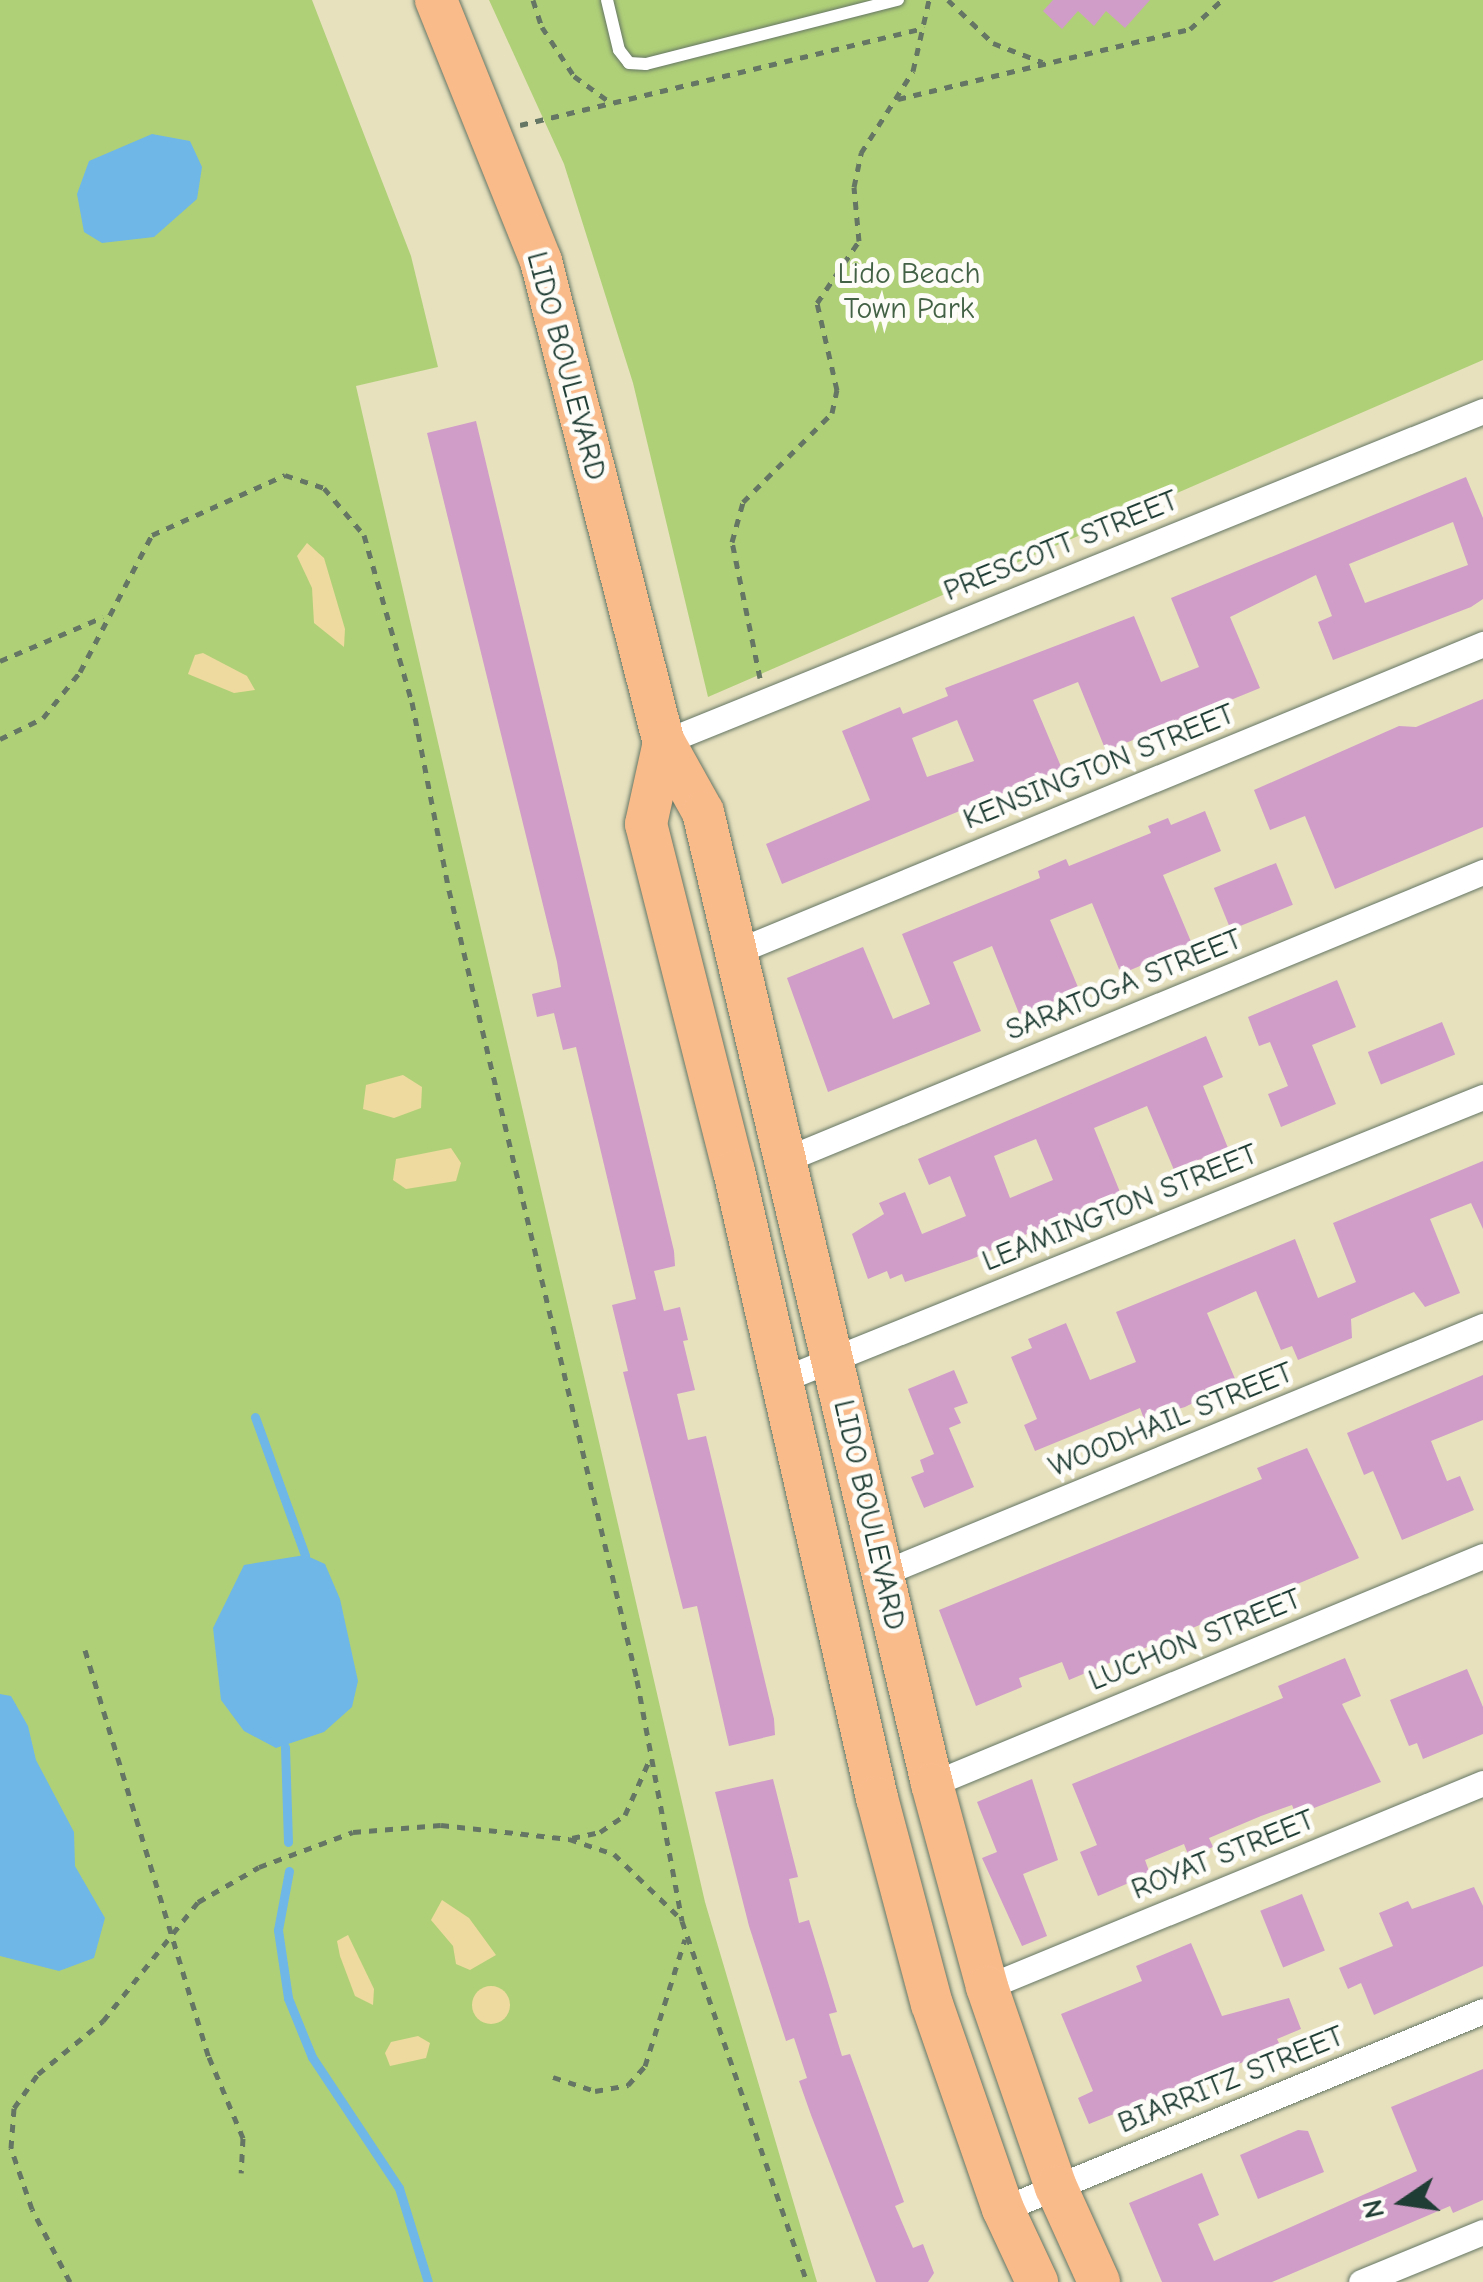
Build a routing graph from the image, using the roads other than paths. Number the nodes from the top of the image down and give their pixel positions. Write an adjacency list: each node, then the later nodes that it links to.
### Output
1 (436, 0): 6 (highway, LIDO BOULEVARD)
2 (607, 0): 3 (lane)
3 (898, 0)
4 (1483, 411): 6 (street, PRESCOTT STREET)
5 (1483, 644): 8 (street, KENSINGTON STREET)
6 (664, 742): 8 (highway, LIDO BOULEVARD); 13 (highway, LIDO BOULEVARD)
7 (1483, 872): 10 (street, SARATOGA STREET)
8 (740, 950): 10 (highway, LIDO BOULEVARD)
9 (1483, 1097): 12 (street, LEAMINGTON STREET)
10 (789, 1158): 12 (highway, LIDO BOULEVARD)
11 (1483, 1326): 15 (street, WOODHAIL STREET)
12 (833, 1359): 13 (street, LEAMINGTON STREET); 15 (highway, LIDO BOULEVARD)
13 (781, 1380): 21 (highway, LIDO BOULEVARD)
14 (1483, 1556): 17 (street, LUCHON STREET)
15 (883, 1574): 17 (highway, LIDO BOULEVARD)
16 (1483, 1783): 18 (street, ROYAT STREET)
17 (932, 1784): 18 (highway, LIDO BOULEVARD)
18 (987, 1987): 20 (highway, LIDO BOULEVARD)
19 (1483, 2011): 20 (street, BIARRITZ STREET)
20 (1056, 2187): 21 (street, BIARRITZ STREET); 24 (highway, LIDO BOULEVARD)
21 (1003, 2208): 23 (highway, LIDO BOULEVARD)
22 (1483, 2232): 25 (street)
23 (1037, 2282)
24 (1099, 2282)
25 (1362, 2282)

